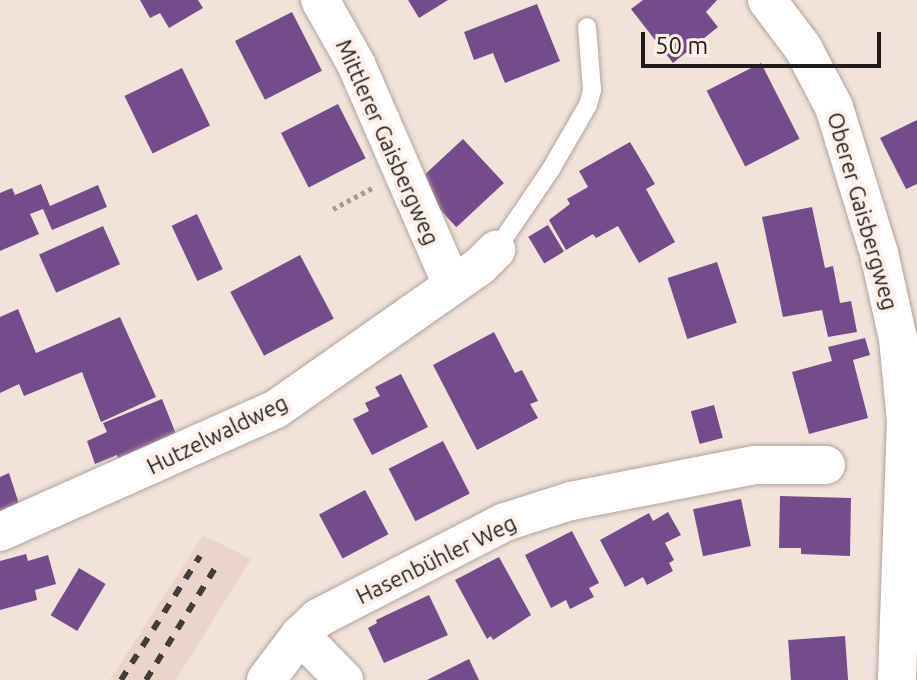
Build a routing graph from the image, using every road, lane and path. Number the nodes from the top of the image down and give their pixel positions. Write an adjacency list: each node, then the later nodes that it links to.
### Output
1 (320, 0): 4 (street, Mittlerer Gaisbergweg)
2 (767, 0): 13 (street, Oberer Gaisbergweg)
3 (587, 27): 6 (lane)
4 (404, 172): 5 (path); 7 (street, Mittlerer Gaisbergweg)
5 (333, 209)
6 (496, 250): 7 (street, Hutzelwaldweg)
7 (452, 285): 9 (street, Hutzelwaldweg)
8 (826, 465): 10 (street, Hasenbühler Weg)
9 (0, 532)
10 (300, 635): 11 (street, Hasenbühler Weg); 12 (street)
11 (266, 680)
12 (344, 680)
13 (897, 680)

